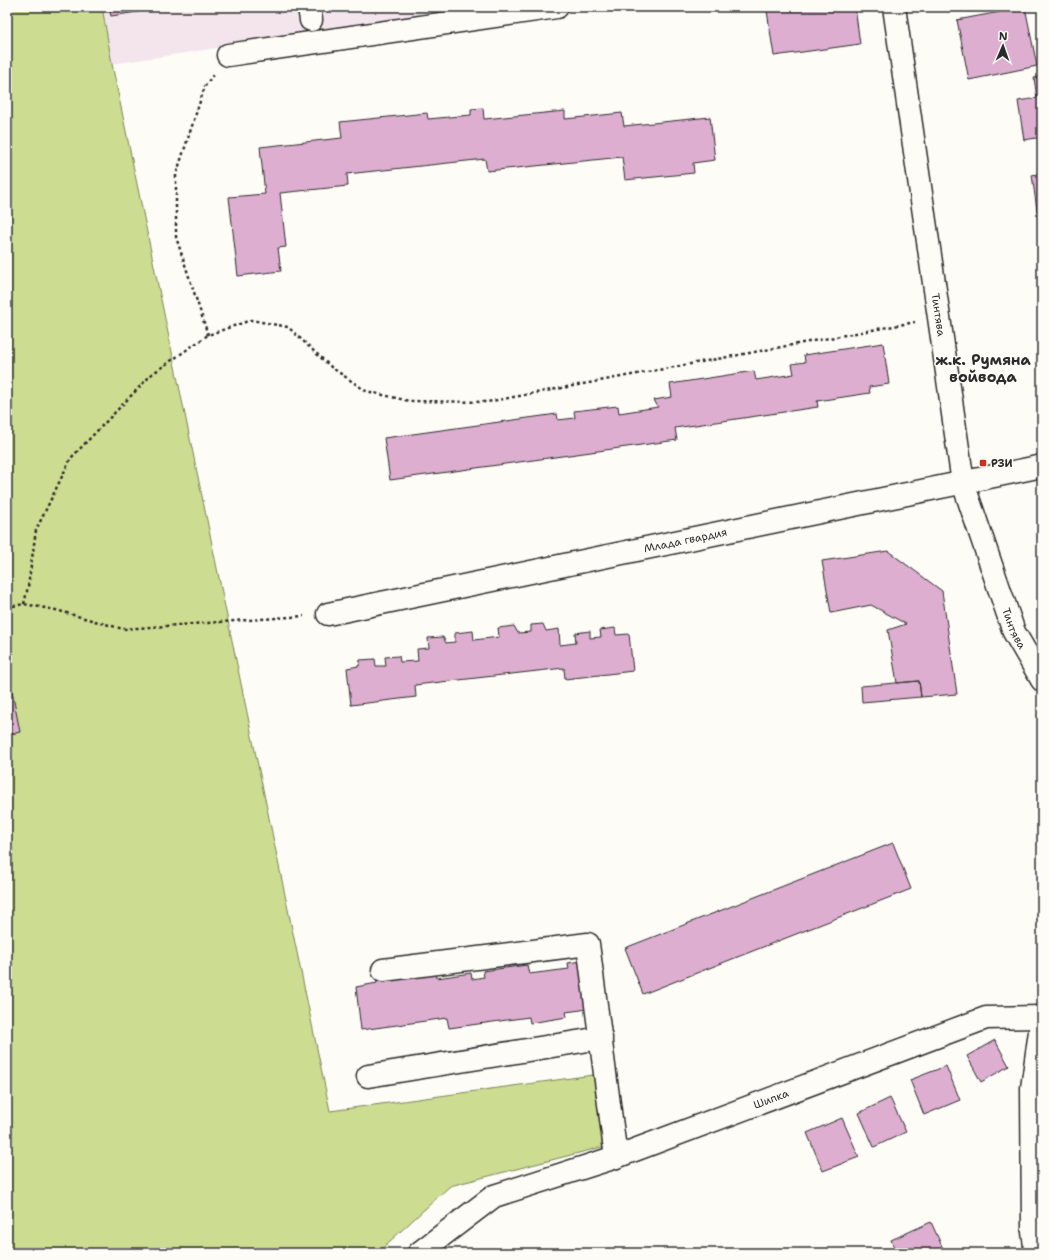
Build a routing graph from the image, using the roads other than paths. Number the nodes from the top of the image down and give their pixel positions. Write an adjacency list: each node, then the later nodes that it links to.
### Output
1 (557, 7): 3 (street)
2 (894, 7): 5 (street, Тинтява)
3 (228, 55)
4 (1042, 466): 5 (street, Млада гвардия)
5 (963, 483): 6 (street, Млада гвардия); 7 (street, Тинтява)
6 (328, 614)
7 (1042, 680)
8 (383, 970): 10 (street)
9 (1042, 1017): 12 (street, Шипка); 14 (street)
10 (601, 1038): 11 (street); 12 (street)
11 (368, 1076)
12 (616, 1157): 13 (street, Шипка)
13 (419, 1253)
14 (1036, 1253)

